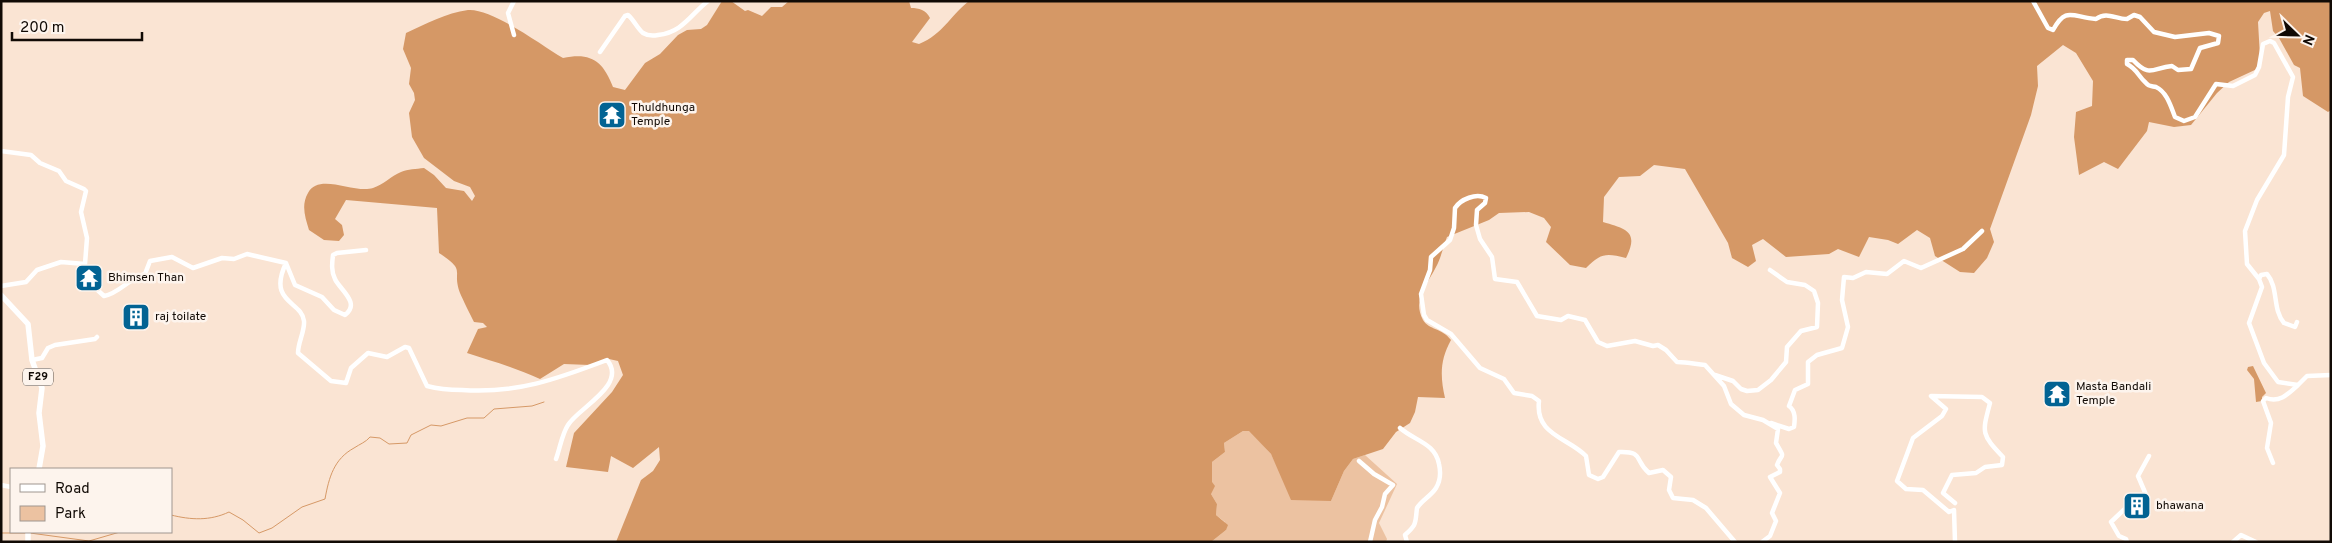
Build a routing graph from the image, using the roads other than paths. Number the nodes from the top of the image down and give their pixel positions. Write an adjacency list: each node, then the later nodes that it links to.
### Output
1 (514, 1): 4 (street)
2 (708, 1): 5 (street)
3 (2033, 1): 12 (street)
4 (514, 35)
5 (600, 52)
6 (1, 151): 10 (street)
7 (1982, 231): 21 (street)
8 (366, 250): 9 (street)
9 (286, 263): 10 (street); 24 (street)
10 (85, 264): 13 (street)
11 (1770, 270): 18 (street)
12 (2259, 279): 15 (street); 20 (street)
13 (1, 286)
14 (1, 295): 17 (main road, F29)
15 (2297, 322)
16 (98, 336): 17 (street)
17 (32, 360): 27 (main road, F29)
18 (1714, 374): 21 (street); 31 (street)
19 (2331, 375): 20 (street)
20 (2298, 385): 26 (street)
21 (1763, 420): 32 (street)
22 (1400, 428): 30 (street)
23 (2149, 456): 34 (street)
24 (556, 459)
25 (1359, 461): 29 (street)
26 (2273, 463)
27 (39, 468)
28 (1955, 503): 33 (street)
29 (1370, 542)
30 (1406, 542)
31 (1735, 542)
32 (1762, 542)
33 (1955, 542)
34 (2127, 542)
35 (2233, 542): 36 (street)
36 (2256, 542)

